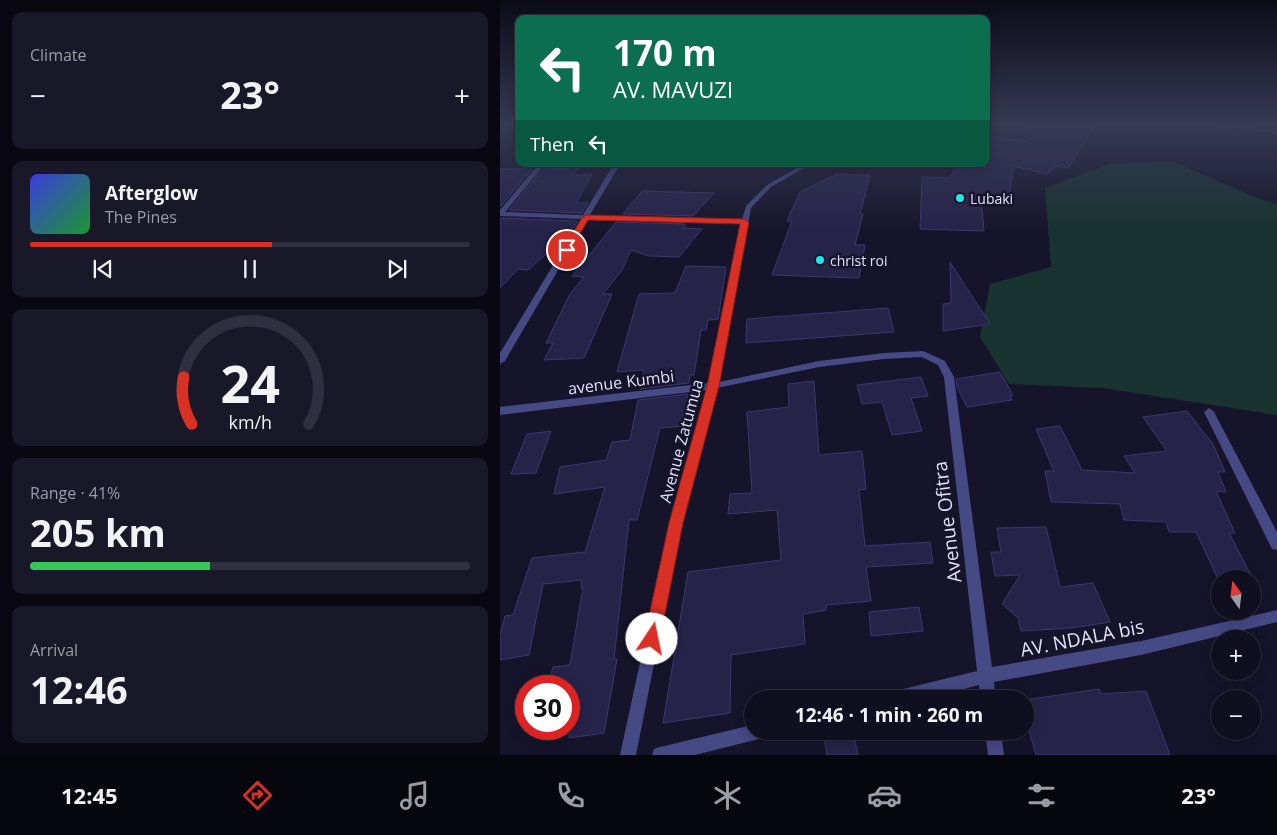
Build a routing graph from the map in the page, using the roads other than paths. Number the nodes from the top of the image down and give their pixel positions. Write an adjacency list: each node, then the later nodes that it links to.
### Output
1 (539, 167): 4 (street)
2 (615, 167): 5 (street)
3 (803, 167): 6 (street, Avenue Zatumua)
4 (500, 214): 5 (street)
5 (586, 218): 6 (street); 8 (street)
6 (744, 222): 9 (street, Avenue Zatumua)
7 (923, 354): 9 (street, avenue Kumbi); 14 (street, Avenue Ofitra)
8 (500, 360)
9 (713, 386): 10 (street, avenue Kumbi); 19 (street, Avenue Zatumua)
10 (500, 412)
11 (1209, 412): 12 (street)
12 (1277, 545)
13 (1277, 616): 14 (street, AV. NDALA bis)
14 (985, 676): 15 (street, AV. NDALA bis); 16 (street, Avenue Ofitra)
15 (930, 690)
16 (987, 690)
17 (744, 735): 20 (street)
18 (994, 740): 21 (street)
19 (628, 755)
20 (660, 755)
21 (996, 755)

